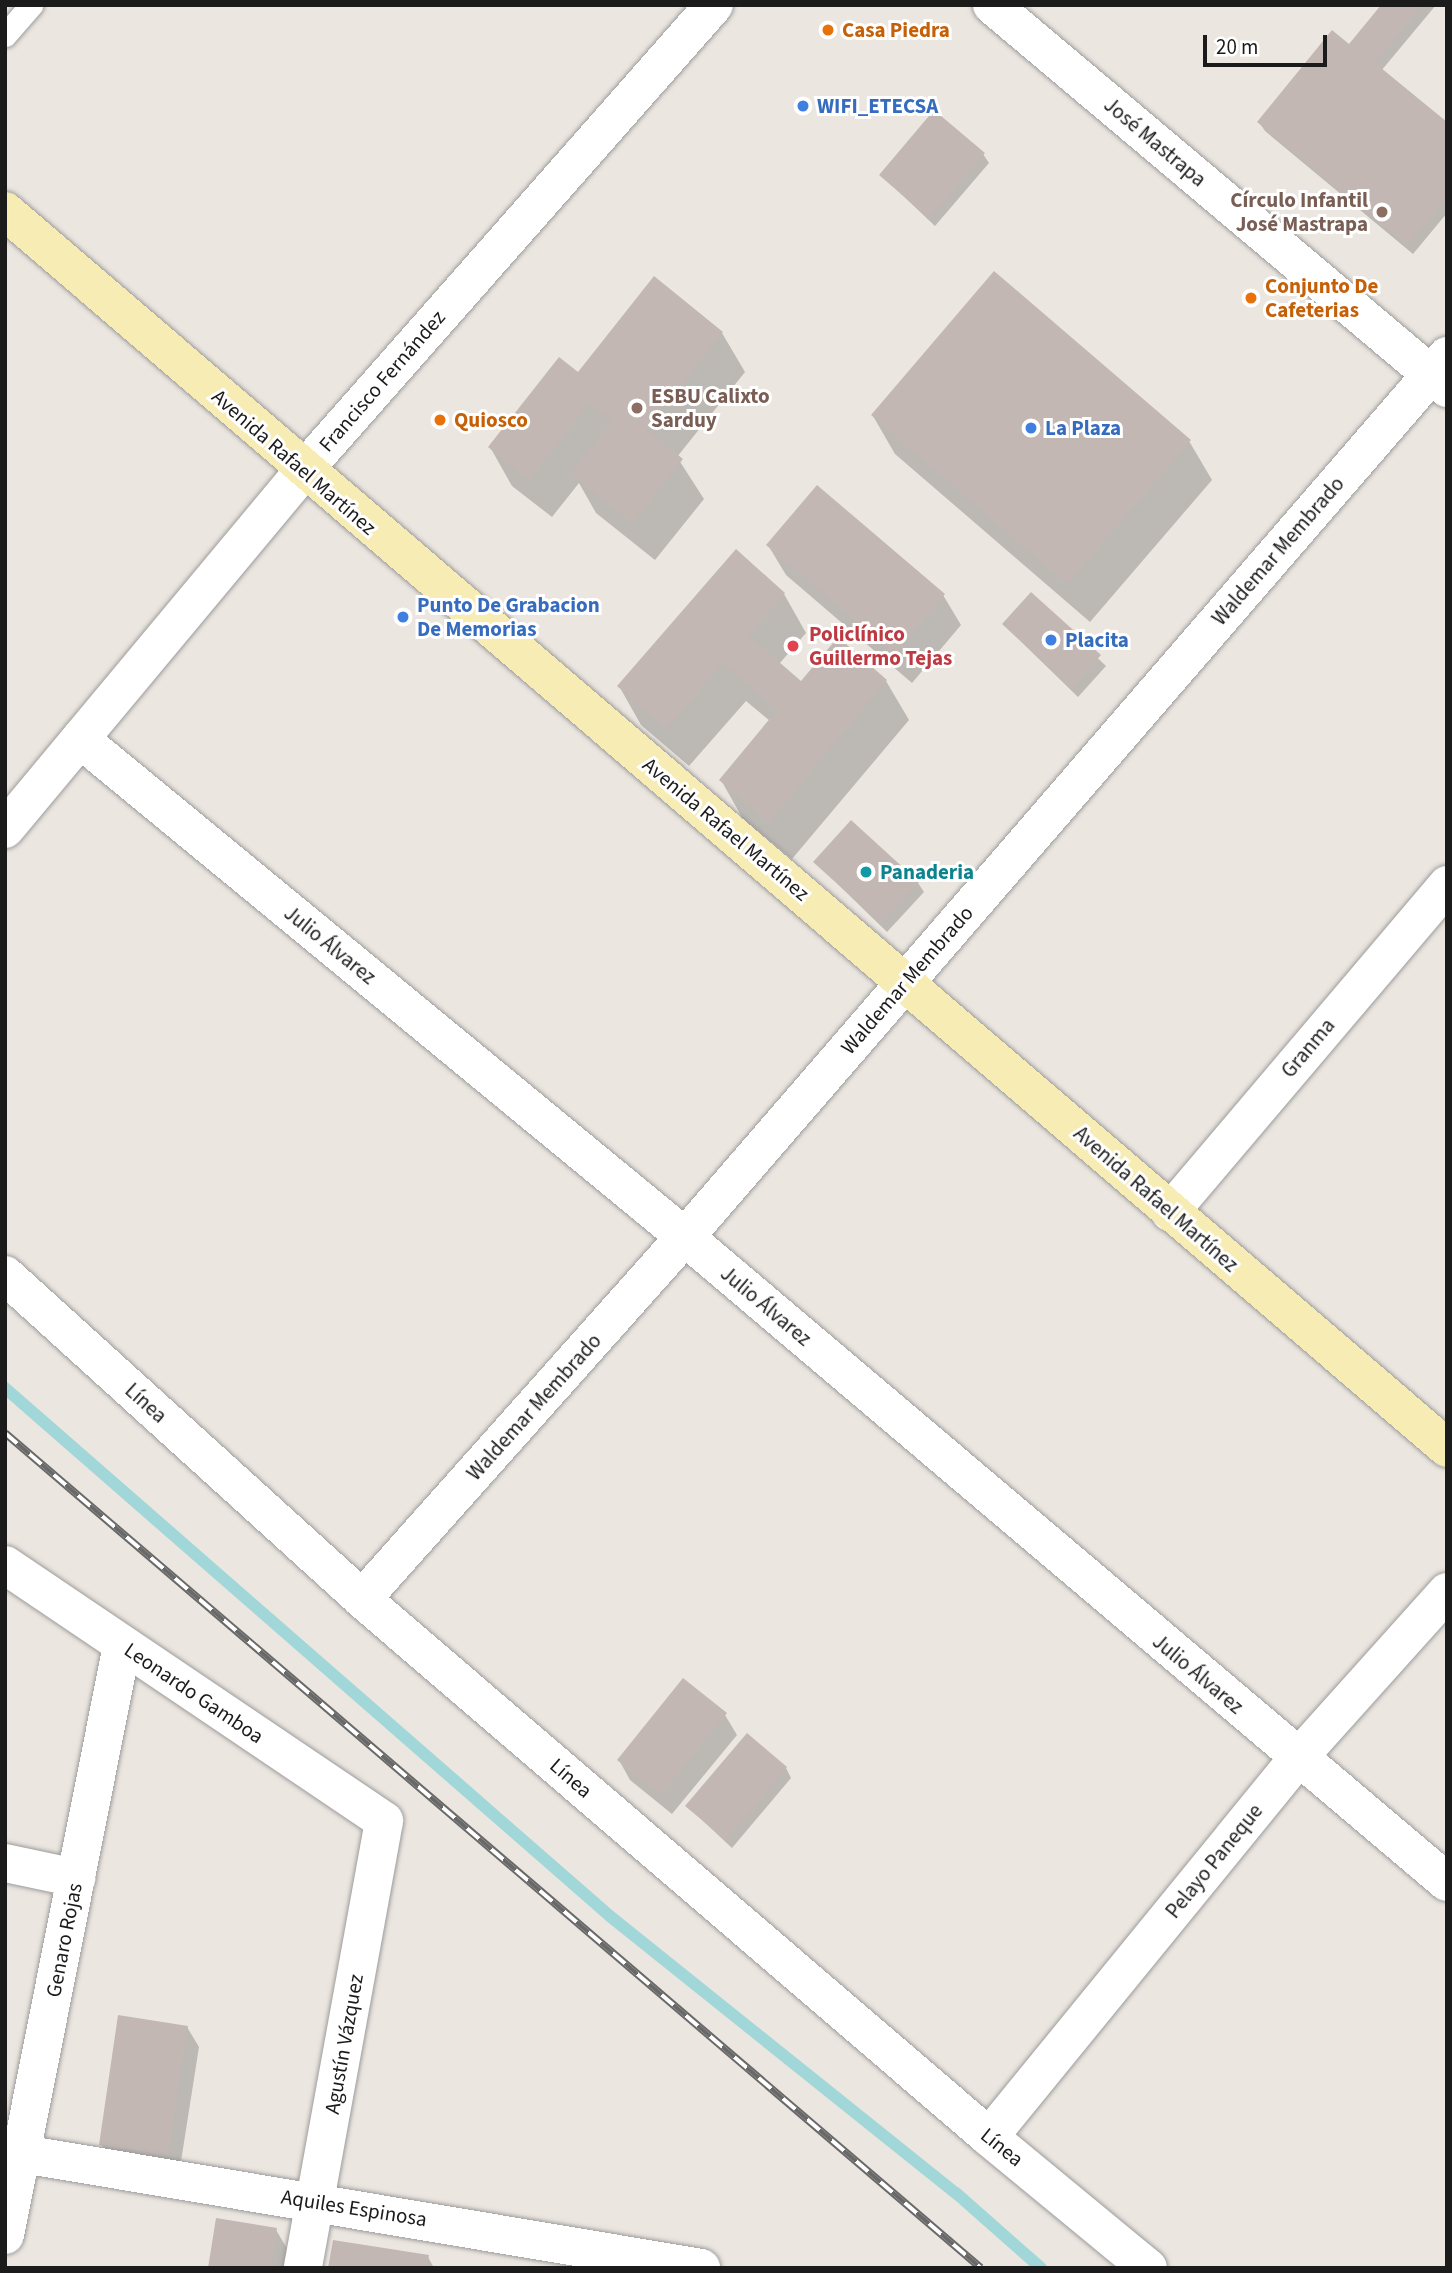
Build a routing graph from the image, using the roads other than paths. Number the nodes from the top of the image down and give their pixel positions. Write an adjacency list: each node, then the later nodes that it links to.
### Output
1 (31, 5): 4 (lane)
2 (714, 5): 7 (street, Francisco Fernández)
3 (992, 5): 6 (street, José Mastrapa)
4 (5, 35)
5 (5, 211): 7 (main road, Avenida Rafael Martínez)
6 (1442, 373): 11 (street, Waldemar Membrado)
7 (303, 471): 8 (street, Francisco Fernández); 11 (main road, Avenida Rafael Martínez)
8 (80, 739): 9 (street, Francisco Fernández); 13 (street, Julio Álvarez)
9 (5, 829)
10 (1447, 884): 12 (street, Granma)
11 (906, 981): 12 (main road, Avenida Rafael Martínez); 13 (street, Waldemar Membrado)
12 (1170, 1212): 15 (main road, Avenida Rafael Martínez)
13 (685, 1237): 18 (street, Waldemar Membrado); 20 (street, Julio Álvarez)
14 (5, 1275): 18 (street, Línea)
15 (1447, 1448)
16 (5, 1564): 19 (street, Leonardo Gamboa)
17 (1447, 1592): 20 (street, Pelayo Paneque)
18 (362, 1599): 25 (street, Línea)
19 (122, 1645): 21 (street, Leonardo Gamboa); 23 (street, Genaro Rojas)
20 (1298, 1758): 24 (street, Julio Álvarez); 25 (street, Pelayo Paneque)
21 (384, 1821): 27 (street, Agustín Vázquez)
22 (5, 1863): 23 (street)
23 (76, 1878): 26 (street, Genaro Rojas)
24 (1447, 1882)
25 (989, 2137): 32 (street, Línea)
26 (13, 2153): 27 (street, Aquiles Espinosa); 28 (street, Genaro Rojas)
27 (316, 2202): 29 (street, Aquiles Espinosa); 30 (street, Agustín Vázquez)
28 (5, 2235)
29 (607, 2259): 31 (street, Aquiles Espinosa)
30 (303, 2268)
31 (701, 2268)
32 (1148, 2268)

